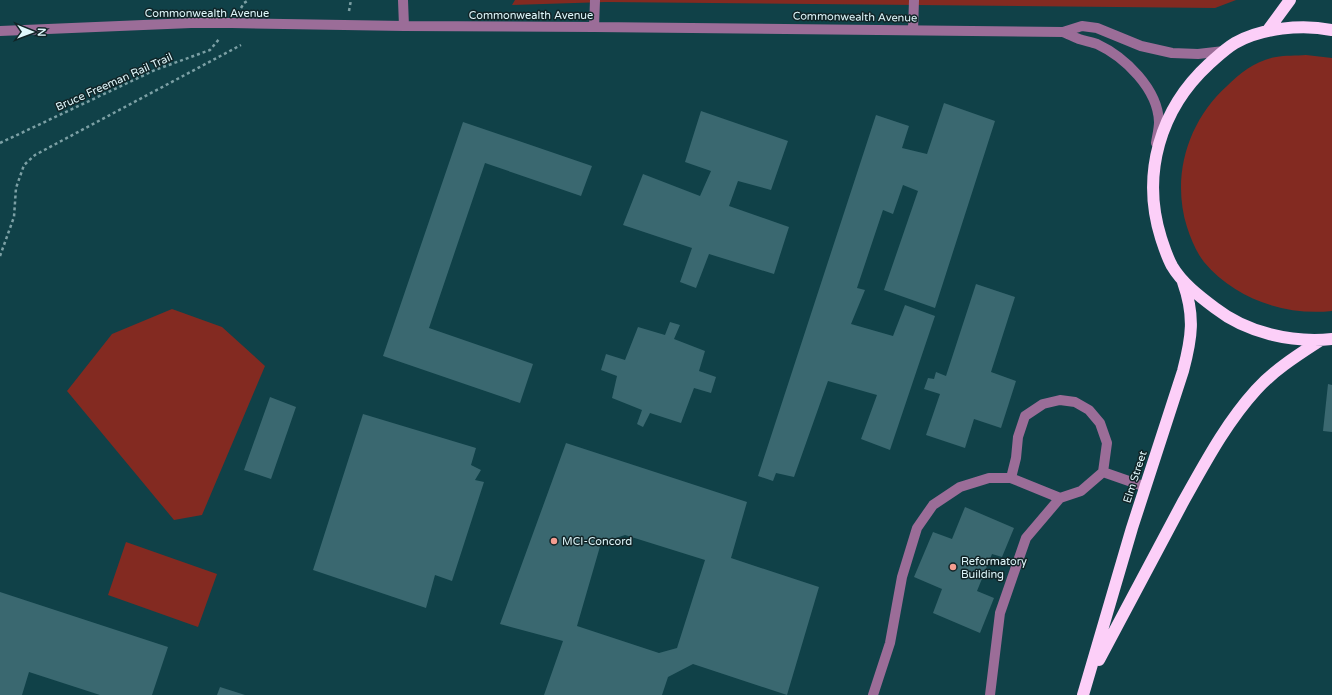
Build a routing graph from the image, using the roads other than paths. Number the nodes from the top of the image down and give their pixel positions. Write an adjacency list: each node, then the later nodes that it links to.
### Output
1 (404, 0): 5 (street)
2 (595, 0): 6 (street)
3 (914, 0): 7 (street)
4 (1290, 0): 8 (highway)
5 (404, 26): 6 (street, Commonwealth Avenue); 10 (street, Commonwealth Avenue)
6 (594, 27): 7 (street, Commonwealth Avenue)
7 (913, 30): 11 (street, Commonwealth Avenue)
8 (1268, 30): 9 (highway); 12 (highway)
9 (1332, 30)
10 (0, 31)
11 (1063, 32): 12 (street, Commonwealth Avenue); 13 (street, Commonwealth Avenue)
12 (1224, 51): 13 (highway)
13 (1155, 161): 14 (highway)
14 (1182, 279): 15 (highway); 18 (highway, Elm Street)
15 (1326, 340): 20 (highway, Elm Street)
16 (1103, 472): 17 (street); 18 (street); 19 (street)
17 (1011, 478): 19 (street); 21 (street)
18 (1146, 487): 20 (highway, Elm Street)
19 (1060, 498): 22 (street)
20 (1087, 683): 23 (highway, Elm Street)
21 (873, 695)
22 (990, 695)
23 (1084, 695)

